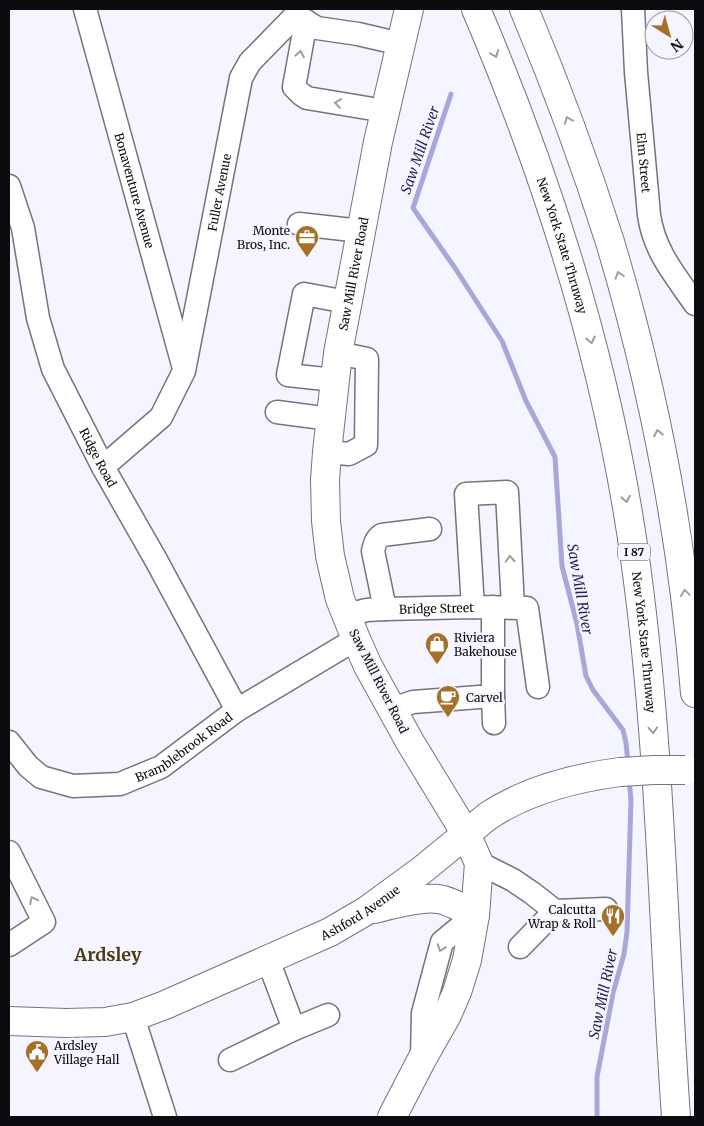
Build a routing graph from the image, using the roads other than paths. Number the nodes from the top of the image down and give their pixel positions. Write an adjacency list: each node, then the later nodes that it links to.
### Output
1 (85, 9): 15 (street, Bonaventure Avenue)
2 (409, 9): 7 (main road, Saw Mill River Road)
3 (476, 9): 50 (main road, New York State Thruway / I 87, one-way to 50)
4 (524, 9): 26 (main road, one-way to 4)
5 (633, 9): 13 (street, Elm Street)
6 (297, 15): 7 (street); 8 (street, one-way to 6); 15 (street, Fuller Avenue)
7 (400, 44): 8 (main road, Saw Mill River Road)
8 (385, 111): 11 (main road, Saw Mill River Road)
9 (9, 186): 20 (street, Ridge Road)
10 (300, 224): 11 (street)
11 (361, 231): 12 (main road, Saw Mill River Road)
12 (347, 302): 14 (main road, Saw Mill River Road); 16 (street)
13 (695, 304)
14 (338, 353): 16 (main road, Saw Mill River Road); 19 (street)
15 (184, 371): 20 (street, Fuller Avenue)
16 (334, 380): 18 (main road, Saw Mill River Road)
17 (277, 412): 18 (street)
18 (330, 419): 19 (main road, Saw Mill River Road)
19 (327, 452): 24 (main road, Saw Mill River Road)
20 (103, 467): 29 (street, Ridge Road)
21 (430, 529): 23 (street)
22 (501, 607): 23 (street, Bridge Street); 25 (street); 27 (street, one-way to 22)
23 (385, 609): 24 (street, Bridge Street)
24 (351, 627): 28 (main road, Saw Mill River Road); 29 (street, Bramblebrook Road)
25 (538, 687)
26 (695, 694)
27 (493, 696): 28 (street); 30 (street)
28 (392, 709): 33 (main road, Saw Mill River Road)
29 (237, 710): 31 (street, Bramblebrook Road)
30 (494, 723)
31 (9, 742)
32 (695, 770): 33 (main road, Ashford Avenue, bridge)
33 (466, 834): 35 (main road, Saw Mill River Road); 37 (main road, Ashford Avenue)
34 (9, 852): 40 (street, one-way to 34)
35 (479, 863): 38 (street); 39 (main road, Saw Mill River Road)
36 (606, 909): 38 (street)
37 (366, 911): 39 (main road); 42 (main road, Ashford Avenue)
38 (555, 911): 41 (street)
39 (475, 915): 49 (main road, Saw Mill River Road)
40 (9, 944)
41 (520, 947)
42 (268, 960): 44 (main road, Ashford Avenue); 46 (street)
43 (328, 1015): 46 (street)
44 (132, 1017): 45 (main road, Ashford Avenue); 48 (street)
45 (9, 1021)
46 (294, 1029): 47 (street)
47 (230, 1060)
48 (165, 1117)
49 (392, 1117)
50 (676, 1117)

